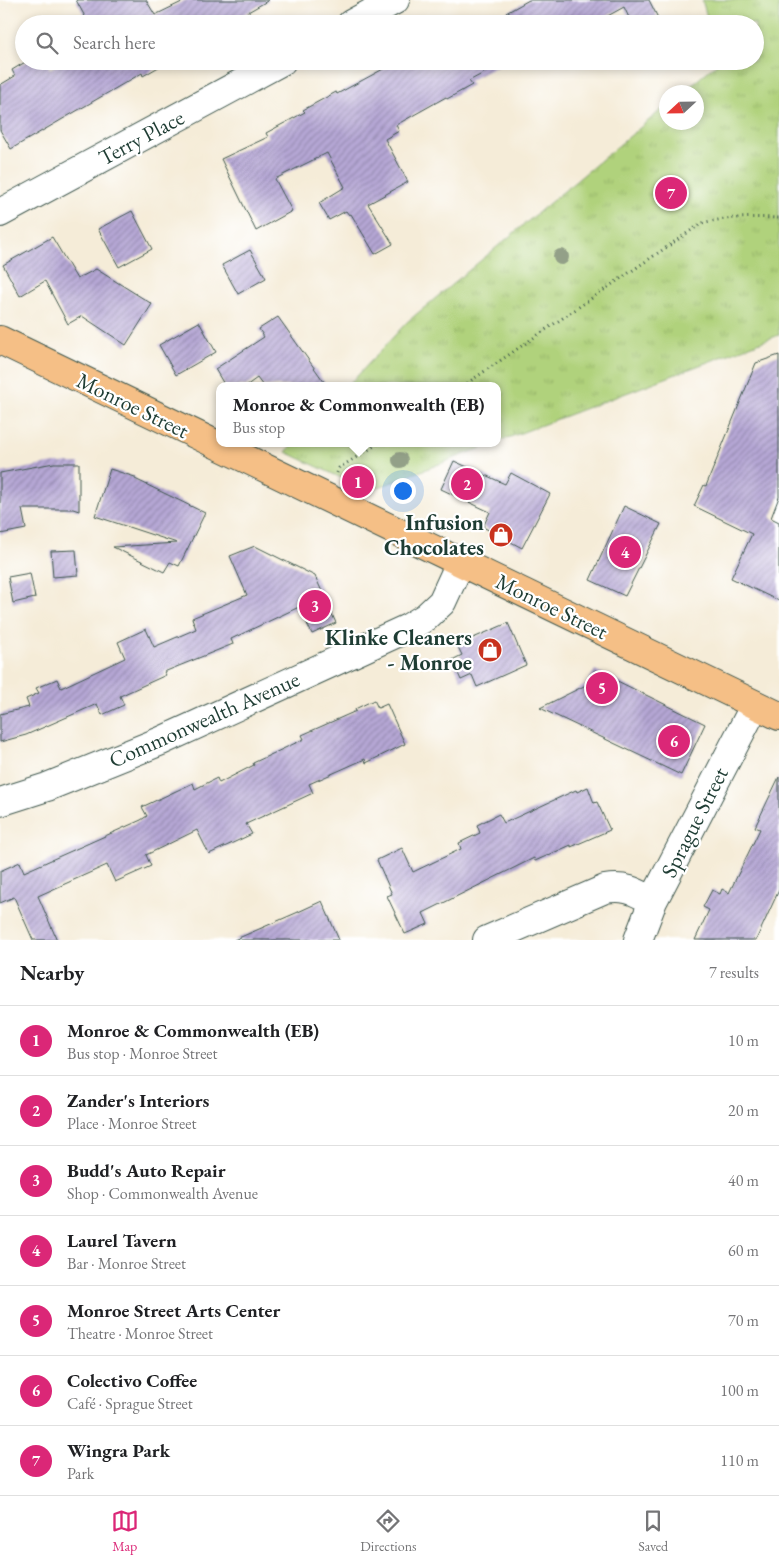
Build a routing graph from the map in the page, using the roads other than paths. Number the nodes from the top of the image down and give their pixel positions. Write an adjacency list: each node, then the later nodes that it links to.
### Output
1 (395, 0): 2 (street)
2 (368, 15)
3 (265, 70): 4 (street, Terry Place)
4 (0, 214)
5 (3, 348): 6 (main road, Monroe Street)
6 (460, 563): 7 (main road, Monroe Street); 9 (street, Commonwealth Avenue)
7 (755, 705): 8 (main road, Monroe Street); 10 (street, Sprague Street)
8 (779, 716)
9 (0, 802)
10 (653, 901): 11 (street); 12 (street, Sprague Street)
11 (487, 940)
12 (638, 940)

